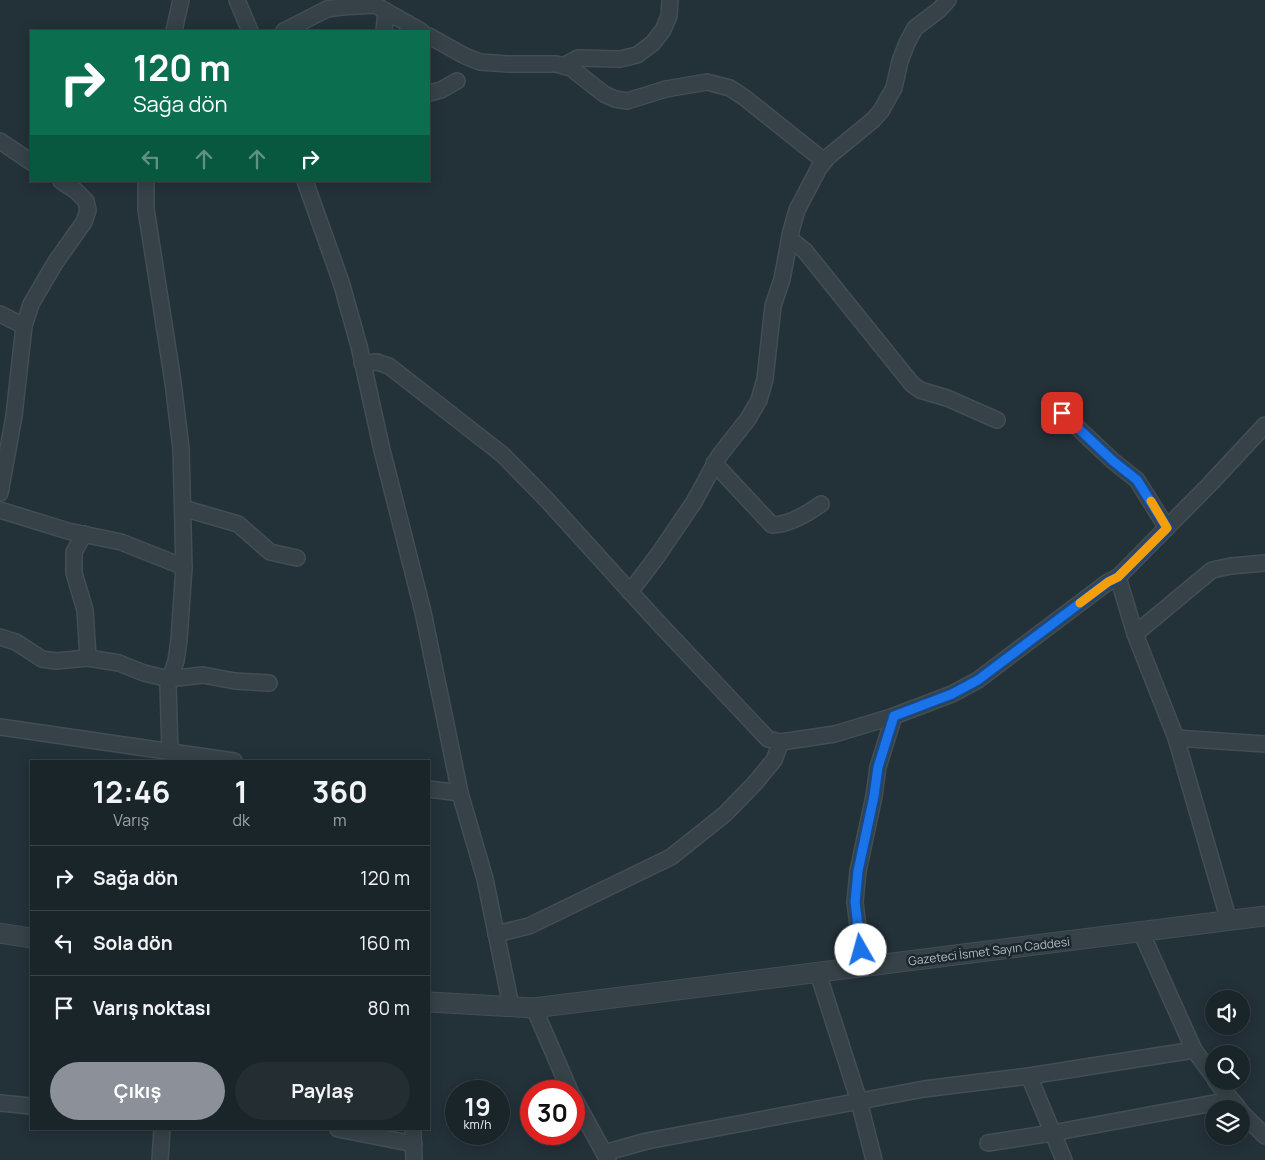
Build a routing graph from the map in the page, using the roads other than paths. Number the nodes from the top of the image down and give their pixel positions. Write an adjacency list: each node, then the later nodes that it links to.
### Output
1 (181, 0): 6 (street)
2 (237, 0): 7 (street)
3 (670, 0): 12 (street)
4 (948, 0): 17 (street)
5 (376, 5): 8 (street); 9 (street); 10 (street)
6 (174, 30)
7 (250, 30)
8 (286, 30)
9 (384, 30)
10 (418, 30)
11 (430, 37): 12 (street)
12 (563, 66): 17 (street)
13 (457, 81): 14 (street)
14 (430, 94)
15 (0, 141): 16 (street)
16 (30, 161)
17 (824, 161): 21 (street)
18 (62, 182): 23 (street)
19 (146, 182): 31 (street)
20 (305, 182): 24 (street)
21 (790, 239): 26 (street); 28 (street)
22 (0, 314): 23 (street)
23 (24, 326): 29 (street)
24 (362, 362): 39 (street); 54 (street)
25 (1062, 413): 33 (street)
26 (997, 420)
27 (1265, 425): 33 (street)
28 (714, 463): 30 (street); 39 (street)
29 (0, 493)
30 (821, 504)
31 (183, 508): 35 (street); 37 (street)
32 (0, 510): 34 (street)
33 (1167, 528): 38 (street)
34 (84, 534): 37 (street); 42 (street)
35 (297, 558)
36 (1265, 563): 40 (street)
37 (184, 567): 43 (street)
38 (1118, 577): 40 (street); 45 (street)
39 (630, 592): 48 (street)
40 (1135, 634): 47 (street)
41 (0, 637): 42 (street)
42 (88, 658): 43 (street)
43 (169, 679): 44 (street); 50 (street)
44 (269, 683)
45 (894, 716): 48 (street); 61 (street)
46 (0, 727): 50 (street)
47 (1176, 738): 49 (street); 56 (street)
48 (781, 742): 59 (street)
49 (1265, 744)
50 (170, 752): 51 (street)
51 (206, 759): 52 (street)
52 (220, 760)
53 (430, 789): 54 (street)
54 (460, 793): 59 (street)
55 (1265, 916): 56 (street, Gazeteci İsmet Sayın Caddesi)
56 (1229, 921): 57 (street, Gazeteci İsmet Sayın Caddesi)
57 (1141, 932): 61 (street, Gazeteci İsmet Sayın Caddesi); 66 (street)
58 (0, 933): 60 (street)
59 (496, 934): 64 (street)
60 (30, 938)
61 (863, 967): 62 (street, Gazeteci İsmet Sayın Caddesi)
62 (818, 973): 65 (street, Gazeteci İsmet Sayın Caddesi); 72 (street)
63 (430, 1002): 64 (street, Gazeteci İsmet Sayın Caddesi)
64 (511, 1006): 65 (street, Gazeteci İsmet Sayın Caddesi)
65 (534, 1008): 69 (street)
66 (1194, 1050): 67 (street); 68 (street)
67 (1205, 1065)
68 (1029, 1076): 72 (street); 80 (street)
69 (565, 1080)
70 (1223, 1090): 71 (street)
71 (1231, 1100)
72 (859, 1101): 84 (street); 87 (street)
73 (0, 1103): 74 (street)
74 (30, 1106)
75 (1205, 1109): 80 (street)
76 (585, 1118): 84 (street)
77 (1250, 1121): 82 (street)
78 (162, 1130): 85 (street)
79 (349, 1130): 81 (street)
80 (1052, 1133): 83 (street); 88 (street)
81 (413, 1136): 86 (street)
82 (1265, 1136)
83 (988, 1143)
84 (606, 1157)
85 (160, 1160)
86 (414, 1160)
87 (874, 1160)
88 (1064, 1160)

